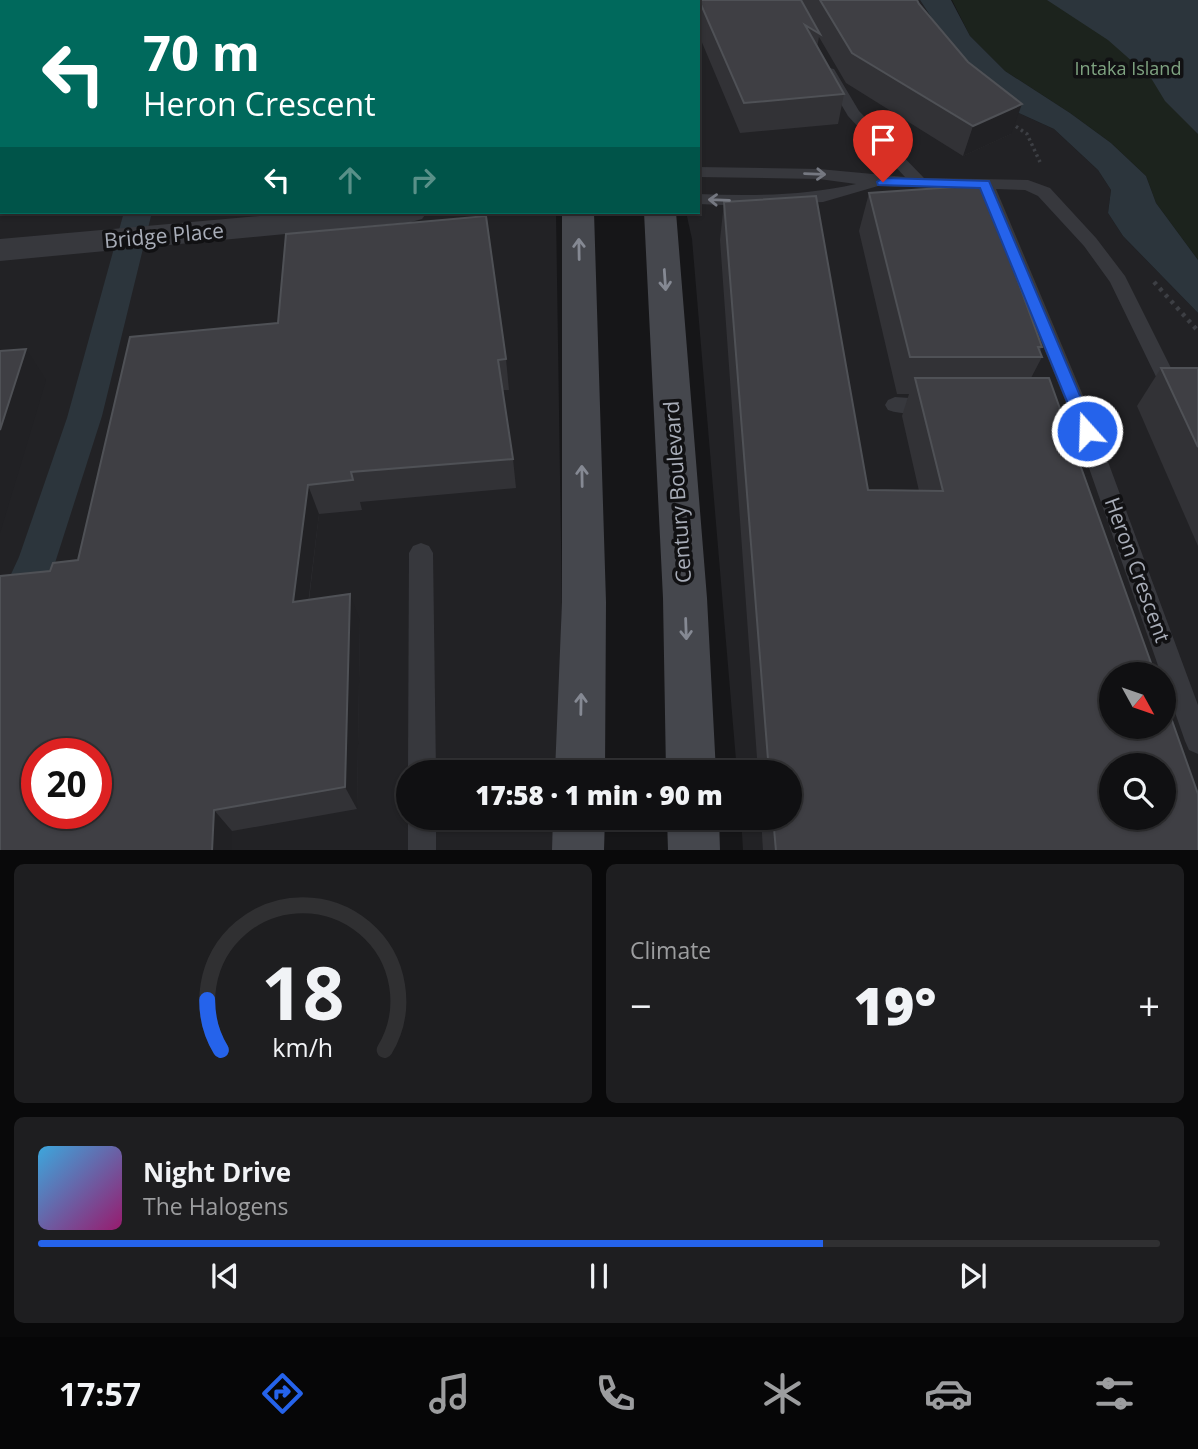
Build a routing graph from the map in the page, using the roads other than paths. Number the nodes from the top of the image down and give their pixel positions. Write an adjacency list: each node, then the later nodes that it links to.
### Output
1 (820, 57): 4 (lane)
2 (700, 172): 3 (lane, one-way to 3)
3 (883, 182): 4 (lane); 6 (lane, one-way to 6)
4 (920, 183): 5 (lane)
5 (985, 184): 11 (lane); 15 (lane, Heron Crescent)
6 (700, 199)
7 (578, 214): 19 (main road, one-way to 7)
8 (660, 214): 20 (main road, Century Boulevard, one-way to 20)
9 (362, 215): 10 (street, Bridge Place)
10 (0, 250)
11 (1169, 384)
12 (895, 405): 13 (lane)
13 (947, 405)
14 (1051, 405): 15 (lane)
15 (1077, 405): 17 (lane, Heron Crescent)
16 (421, 553): 18 (lane)
17 (1198, 741)
18 (422, 760)
19 (580, 760)
20 (691, 760)
21 (422, 830): 24 (lane)
22 (579, 830): 25 (main road)
23 (693, 830): 26 (main road)
24 (422, 850)
25 (578, 850)
26 (694, 850)

